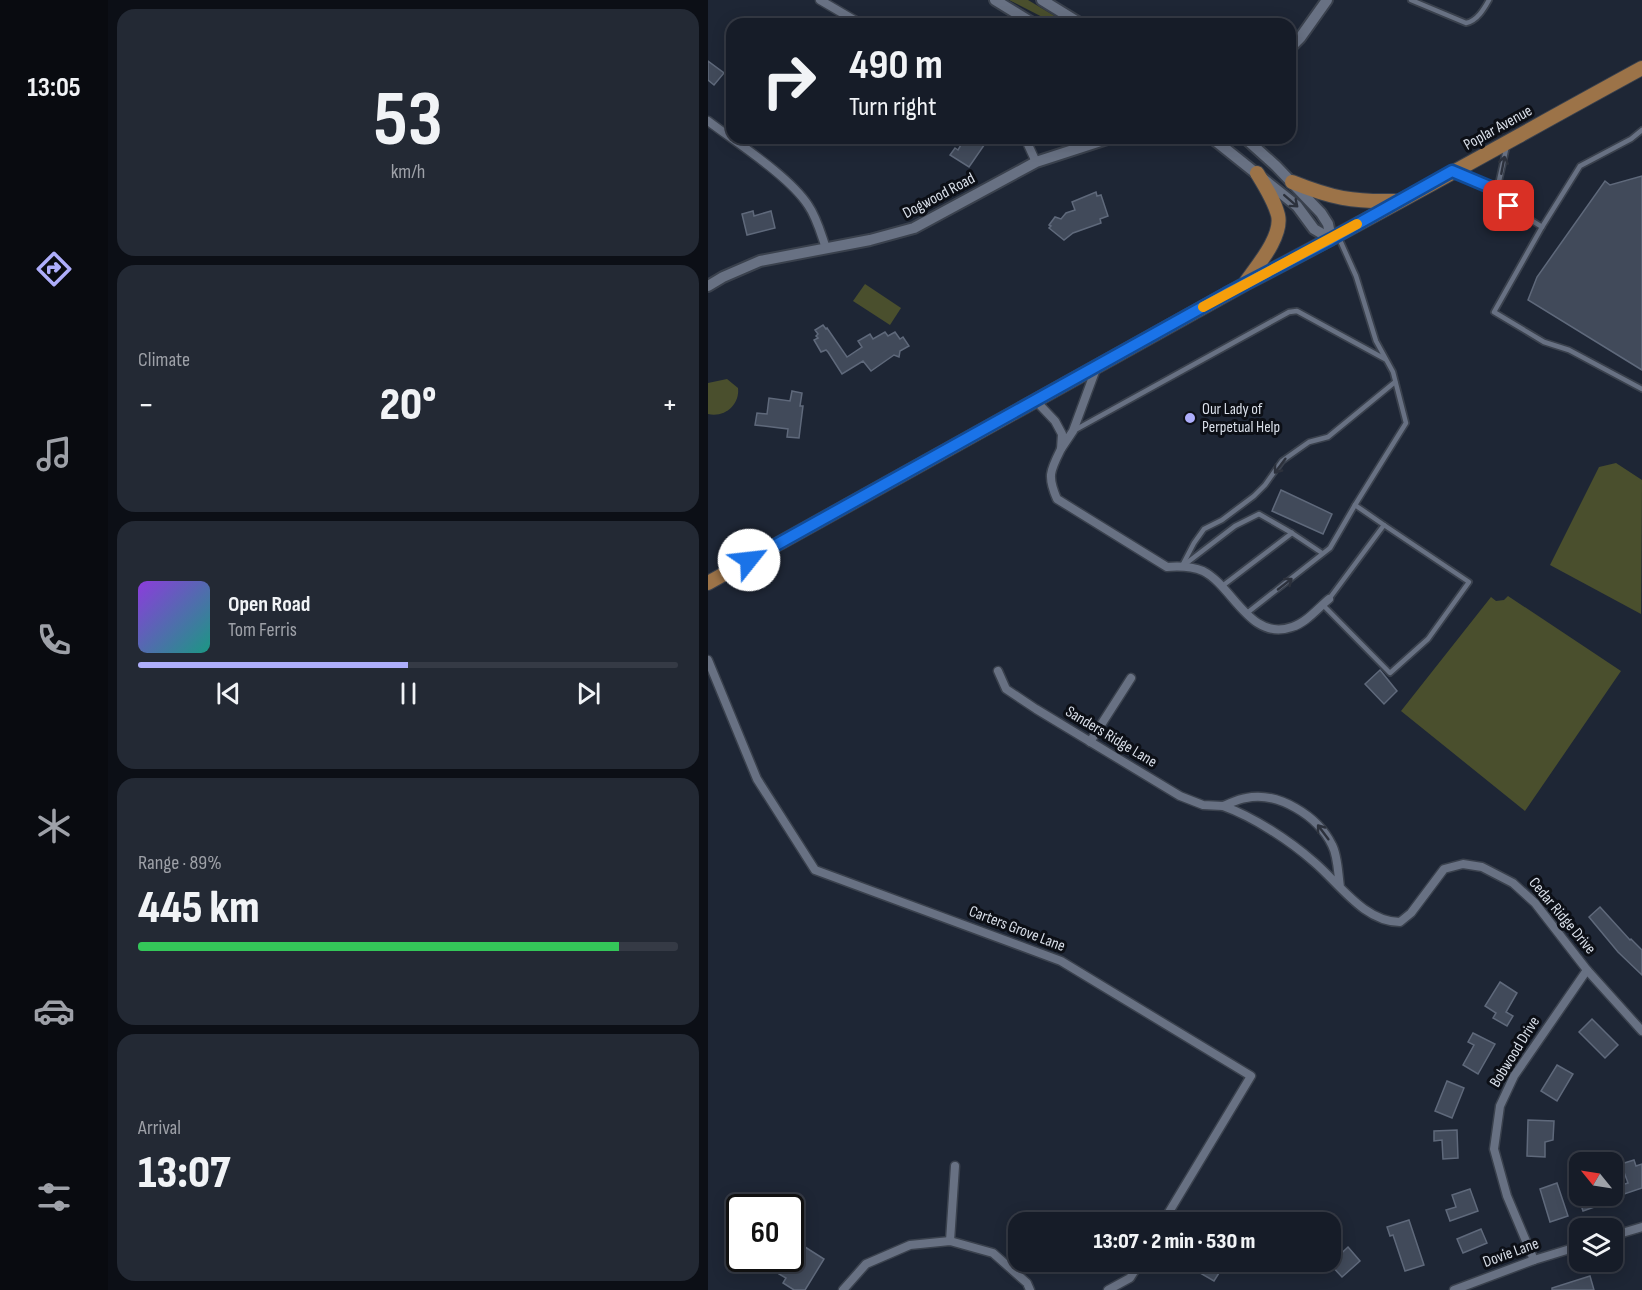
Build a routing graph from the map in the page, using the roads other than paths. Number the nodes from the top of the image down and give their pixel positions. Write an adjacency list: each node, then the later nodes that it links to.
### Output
1 (820, 0): 7 (street)
2 (995, 0): 8 (street)
3 (1042, 0): 9 (street)
4 (1327, 0): 10 (street)
5 (1411, 0): 6 (lane)
6 (1489, 0)
7 (851, 18)
8 (1024, 18)
9 (1071, 18)
10 (1296, 42)
11 (1642, 68): 15 (main road, Poplar Avenue)
12 (708, 121): 14 (street)
13 (1642, 130): 27 (lane)
14 (726, 135)
15 (1507, 141): 22 (main road, Poplar Avenue); 25 (lane, one-way to 15)
16 (738, 144): 29 (street)
17 (1027, 144): 21 (street)
18 (1092, 144): 21 (street, Dogwood Road)
19 (1220, 144): 23 (street)
20 (1251, 144): 24 (street)
21 (1036, 162): 29 (street, Dogwood Road)
22 (1452, 171): 25 (lane); 26 (main road, Poplar Avenue)
23 (1257, 173): 28 (street, one-way to 28); 30 (main road)
24 (1292, 182): 26 (main road); 28 (street)
25 (1497, 190): 27 (lane)
26 (1397, 201): 28 (main road, Poplar Avenue)
27 (1542, 227): 35 (lane)
28 (1334, 238): 30 (main road, Poplar Avenue); 32 (lane)
29 (825, 248): 31 (street, Dogwood Road)
30 (1245, 284): 33 (main road, Poplar Avenue)
31 (708, 286)
32 (1386, 359): 34 (lane); 37 (lane)
33 (1097, 366): 36 (main road, Poplar Avenue); 37 (street)
34 (1395, 382): 39 (lane); 43 (lane, one-way to 43)
35 (1642, 389)
36 (1035, 400): 38 (street); 44 (main road, Poplar Avenue)
37 (1073, 431): 38 (street)
38 (1061, 449): 43 (street)
39 (1355, 505): 40 (lane); 42 (lane)
40 (1384, 525): 46 (lane); 46 (lane)
41 (1292, 533): 42 (lane); 43 (lane); 45 (lane)
42 (1322, 553): 47 (lane, one-way to 42)
43 (1182, 566): 45 (street)
44 (708, 583)
45 (1221, 587): 47 (street)
46 (1326, 602): 47 (street)
47 (1247, 614)
48 (708, 660): 58 (street, Carters Grove Lane)
49 (998, 671): 51 (street, Sanders Ridge Lane)
50 (1131, 678): 51 (street)
51 (1090, 742): 52 (street, Sanders Ridge Lane)
52 (1223, 806): 53 (street, Sanders Ridge Lane); 53 (street, Sanders Ridge Lane, one-way to 52)
53 (1340, 886): 54 (street, Sanders Ridge Lane)
54 (1358, 904): 55 (street, Cedar Ridge Drive)
55 (1587, 970): 56 (street, Cedar Ridge Drive); 63 (street, Bobwood Drive)
56 (1642, 1031)
57 (954, 1166): 61 (street)
58 (1169, 1212)
59 (1642, 1227): 60 (street)
60 (1623, 1233)
61 (950, 1241): 65 (street); 66 (street)
62 (1569, 1249): 63 (street, Dovie Lane)
63 (1534, 1260): 68 (street, Dovie Lane)
64 (1134, 1272): 67 (street)
65 (843, 1290)
66 (1030, 1290)
67 (1108, 1290)
68 (1454, 1290)

